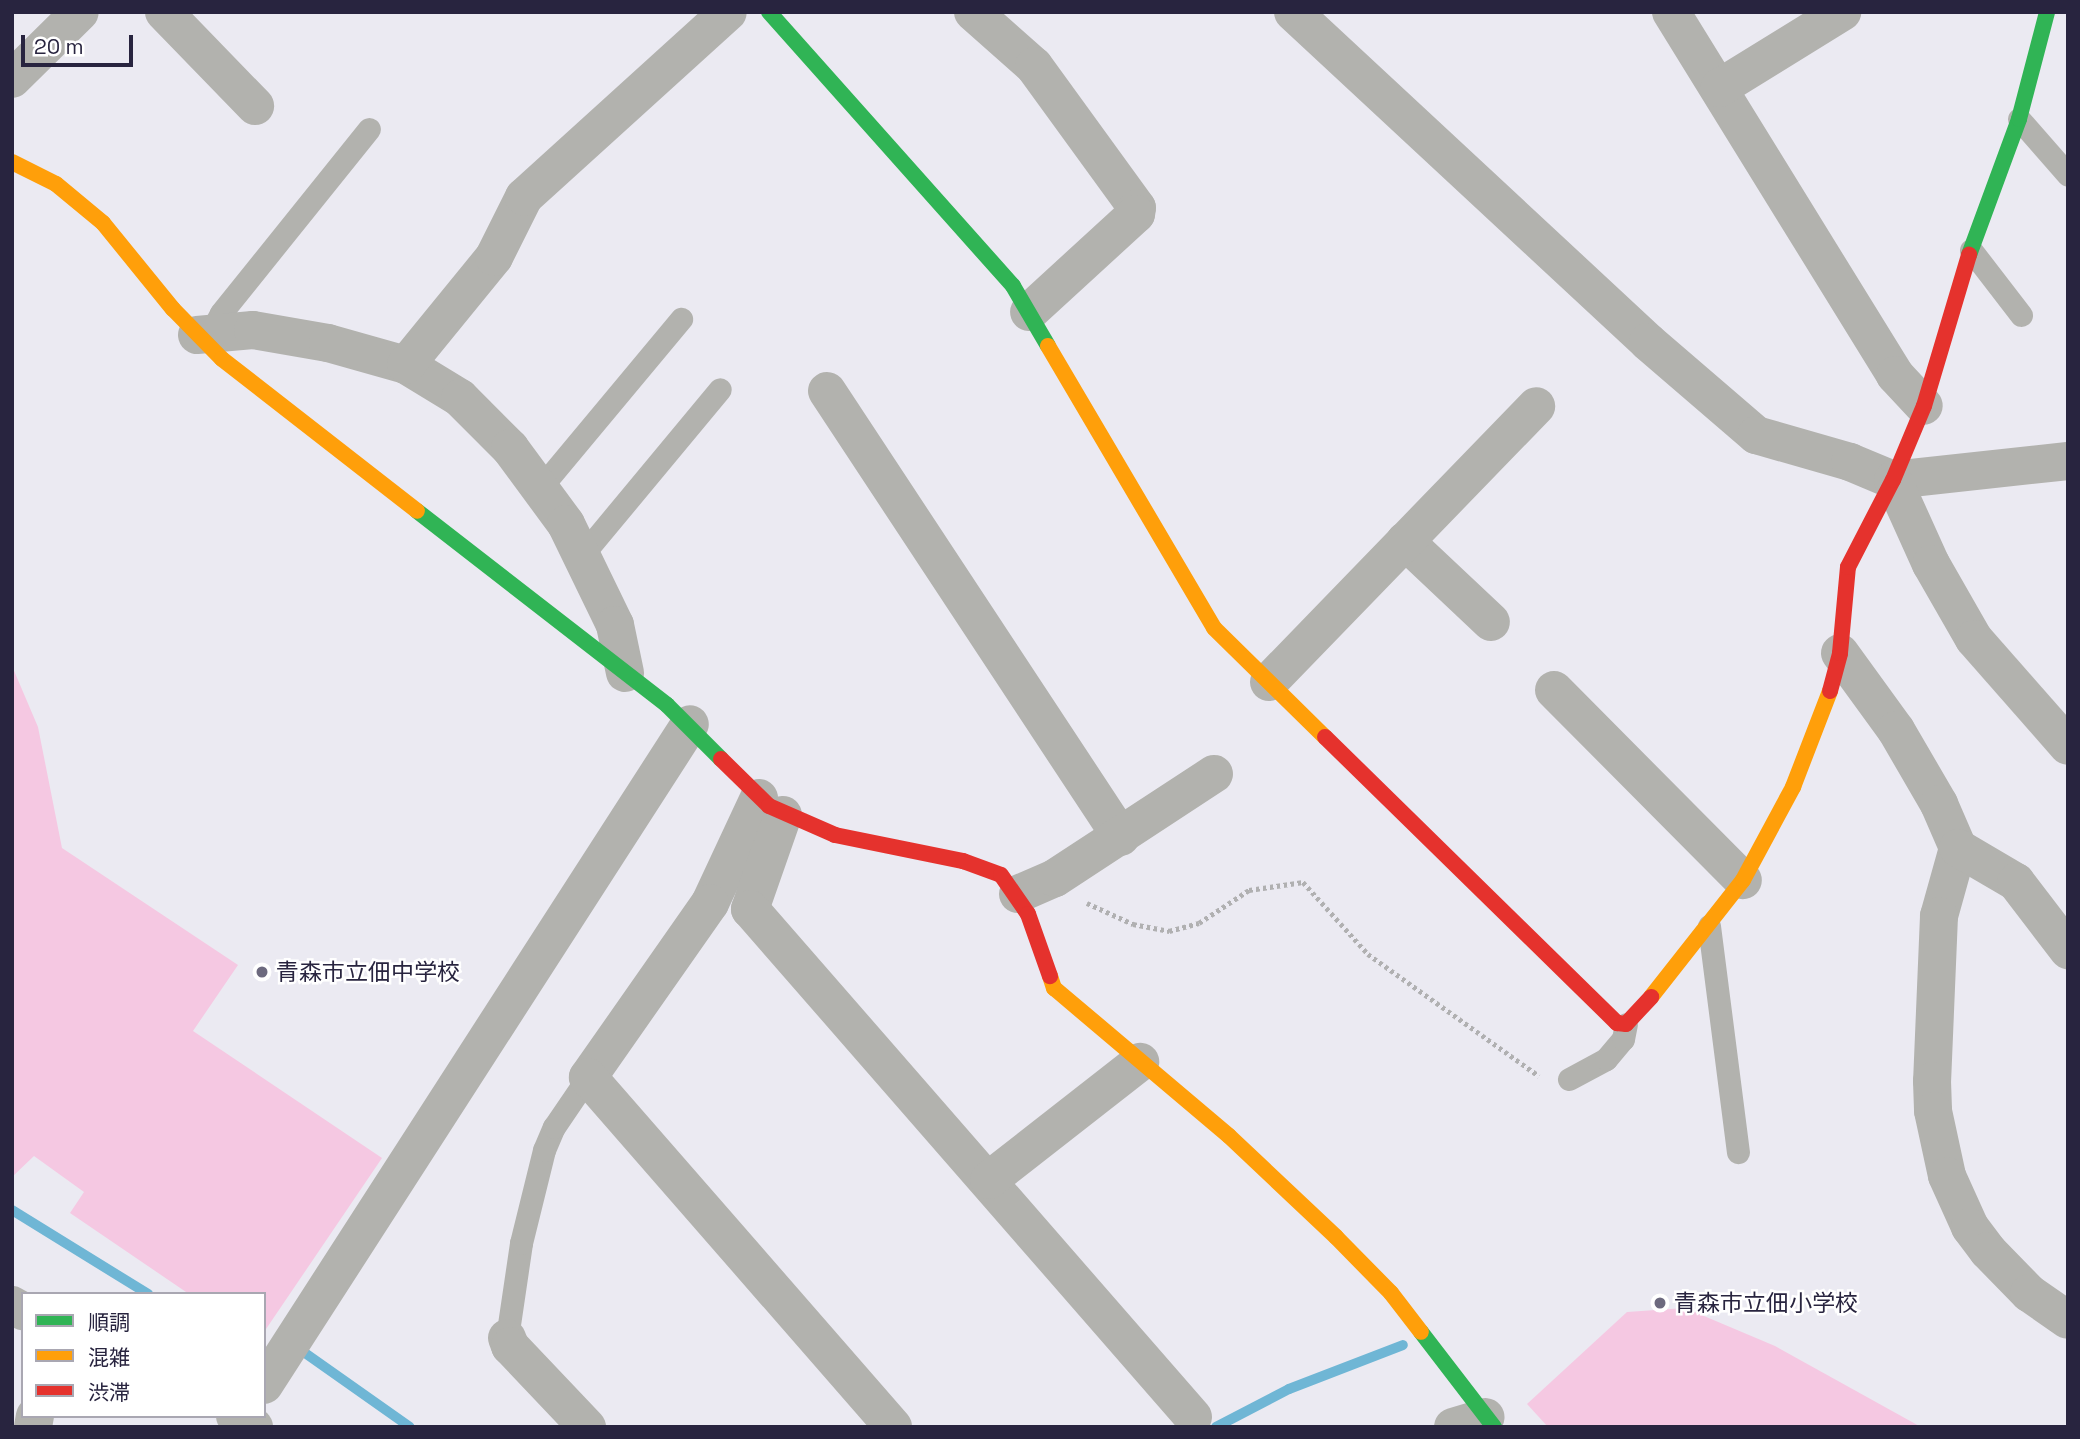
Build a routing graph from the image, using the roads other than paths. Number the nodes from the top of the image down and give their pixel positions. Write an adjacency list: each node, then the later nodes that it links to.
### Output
1 (80, 12): 10 (street)
2 (164, 12): 12 (street)
3 (728, 12): 22 (street)
4 (769, 12): 18 (street)
5 (973, 12): 18 (street)
6 (1293, 12): 28 (street)
7 (1671, 12): 11 (street)
8 (1842, 12): 11 (street)
9 (2046, 12): 13 (street)
10 (12, 79)
11 (1719, 88): 26 (street)
12 (255, 106)
13 (2019, 119): 16 (lane); 17 (street)
14 (369, 130): 21 (lane)
15 (12, 162): 21 (street)
16 (2068, 175)
17 (1971, 250): 19 (lane); 26 (street)
18 (1029, 312): 35 (street)
19 (2021, 315)
20 (681, 318): 29 (lane)
21 (204, 334): 22 (street); 34 (street)
22 (406, 365): 29 (street)
23 (720, 389): 31 (lane)
24 (827, 391): 41 (street)
25 (1536, 406): 30 (street)
26 (1924, 406): 28 (street)
27 (2068, 461): 28 (street)
28 (1893, 480): 33 (street); 38 (street)
29 (541, 487): 31 (street)
30 (1405, 541): 32 (street); 35 (street)
31 (583, 554): 34 (street)
32 (1491, 622)
33 (1840, 653): 42 (street); 43 (street)
34 (625, 673): 37 (street)
35 (1269, 682): 48 (street)
36 (1554, 690): 43 (street)
37 (690, 724): 40 (street); 56 (street)
38 (2068, 746)
39 (1214, 774): 41 (street)
40 (771, 806): 44 (street); 45 (street)
41 (1121, 837): 44 (street)
42 (1958, 848): 47 (street); 54 (street)
43 (1743, 880): 46 (street)
44 (1018, 894): 49 (street)
45 (734, 900): 50 (street); 53 (street)
46 (1709, 926): 48 (street); 52 (lane)
47 (2068, 950)
48 (1626, 1024): 51 (lane)
49 (1140, 1062): 53 (street); 58 (street)
50 (587, 1077): 55 (lane); 60 (street)
51 (1569, 1079)
52 (1738, 1152)
53 (989, 1180): 57 (street)
54 (2068, 1320)
55 (507, 1338): 59 (street)
56 (266, 1382)
57 (1193, 1417)
58 (1477, 1424)
59 (587, 1427)
60 (893, 1427)

